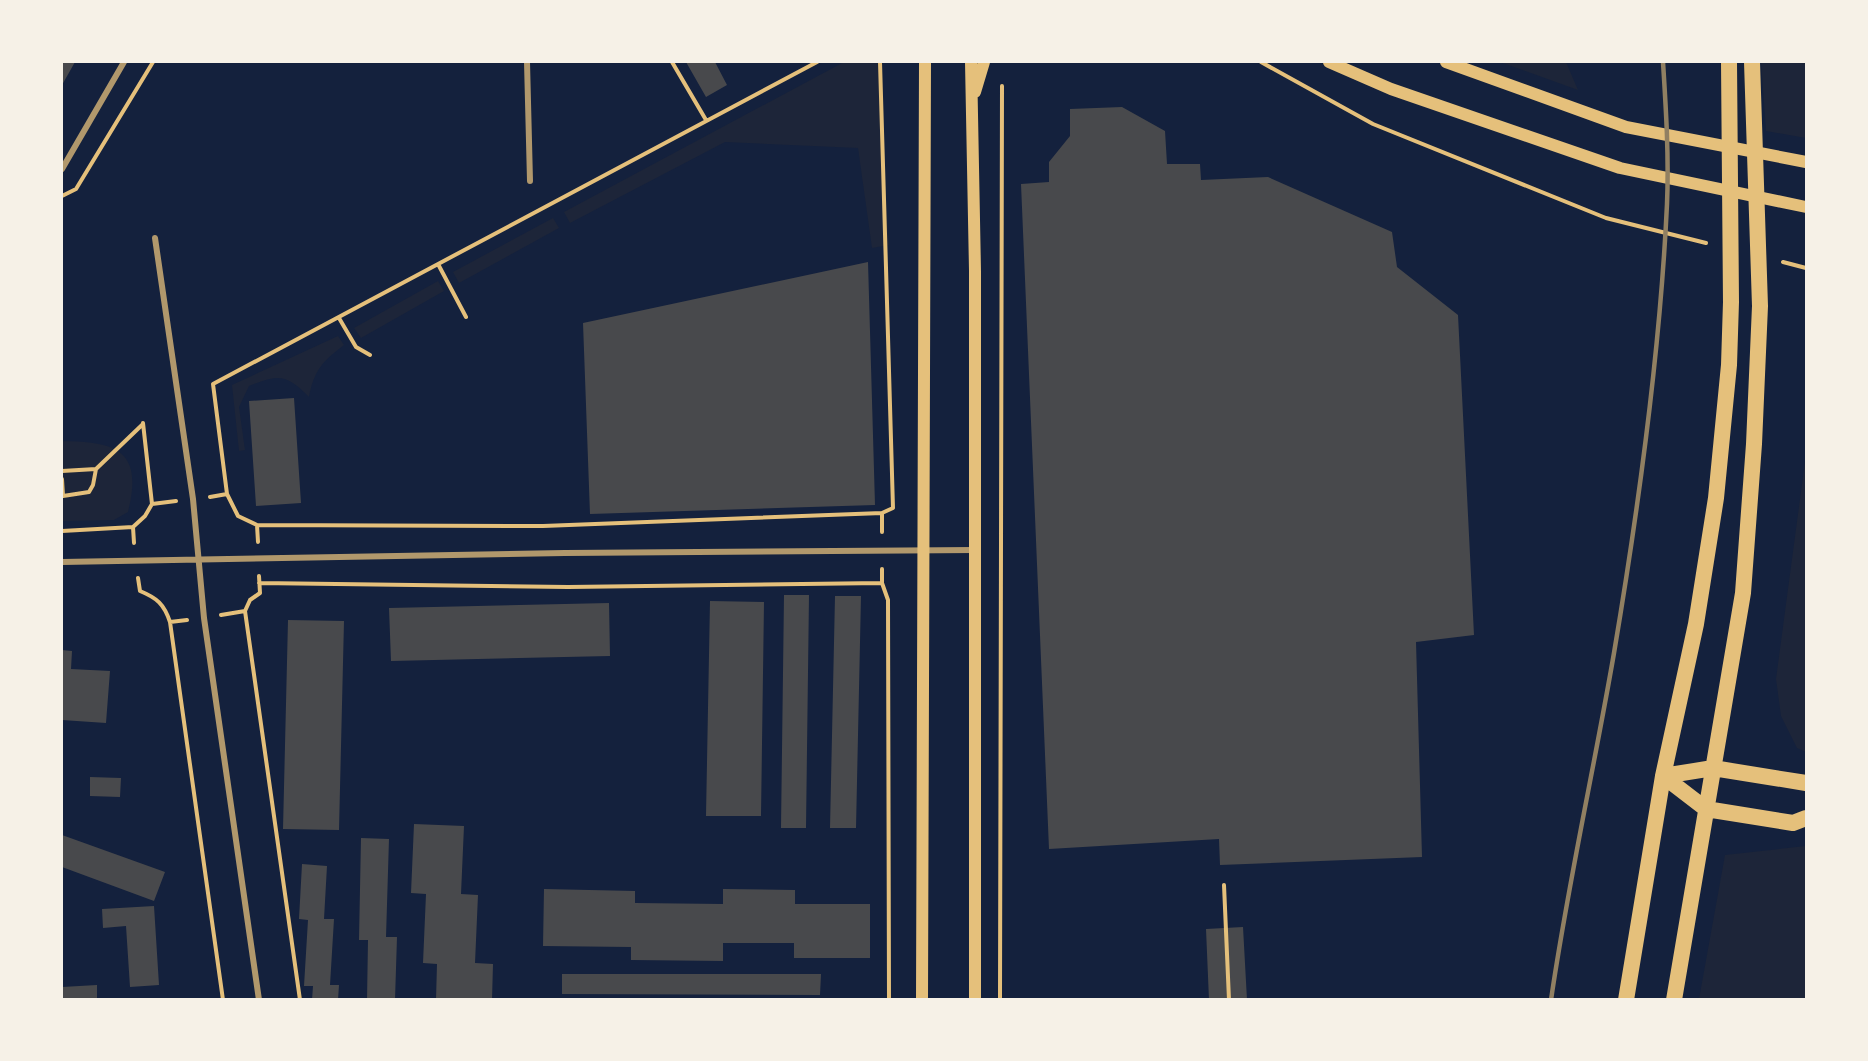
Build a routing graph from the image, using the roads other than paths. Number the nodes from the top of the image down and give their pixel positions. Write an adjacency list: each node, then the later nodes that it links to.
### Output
1 (124, 62): 12 (street)
2 (527, 62): 13 (street)
3 (925, 62): 17 (main road)
4 (971, 62): 10 (main road)
5 (984, 62): 10 (main road)
6 (1329, 62): 14 (main road)
7 (1446, 62): 11 (main road)
8 (1729, 65): 21 (highway)
9 (1753, 67): 20 (highway)
10 (971, 104): 16 (main road)
11 (1806, 162)
12 (62, 169)
13 (530, 181)
14 (1806, 207)
15 (155, 238): 18 (street)
16 (975, 550): 17 (street); 27 (main road)
17 (923, 551): 18 (street); 26 (main road)
18 (200, 560): 19 (street); 25 (street)
19 (62, 562)
20 (1713, 768): 21 (highway); 22 (highway); 23 (highway)
21 (1663, 776): 23 (highway); 28 (highway)
22 (1806, 783)
23 (1706, 809): 24 (highway); 29 (highway)
24 (1806, 818)
25 (259, 999)
26 (922, 999)
27 (975, 999)
28 (1626, 999)
29 (1674, 999)

